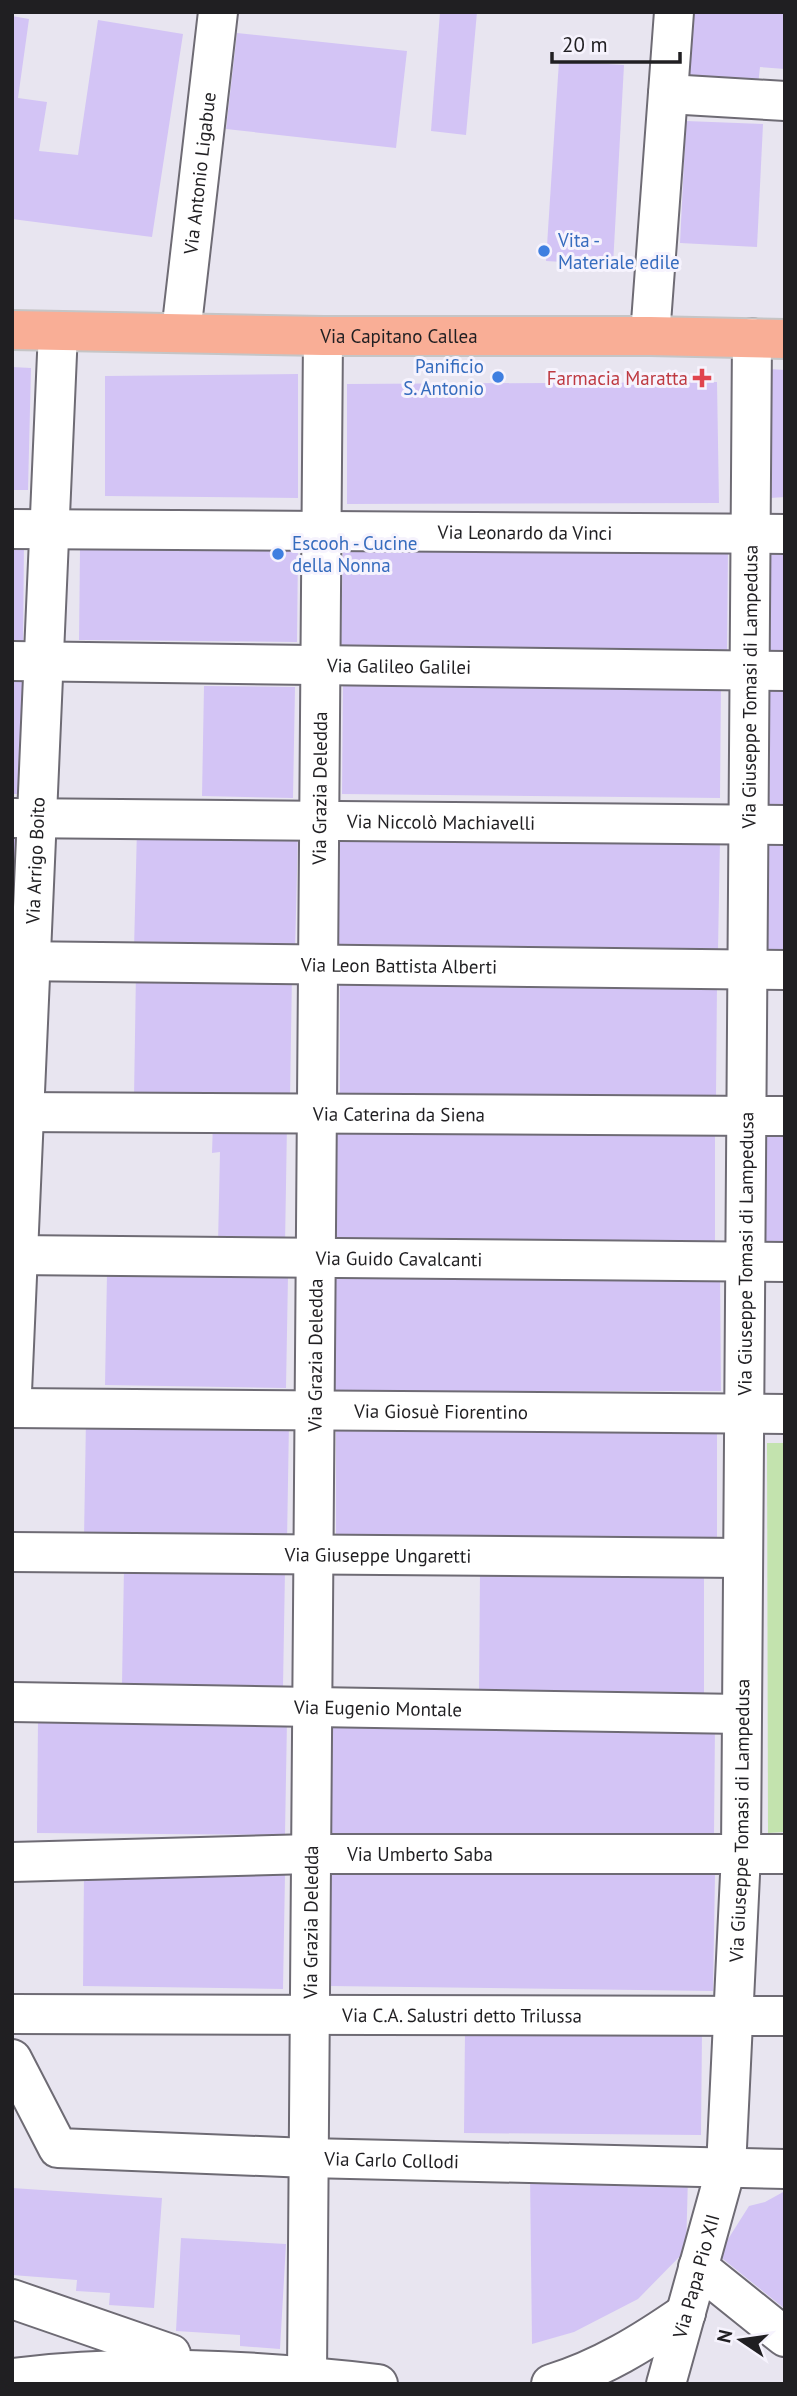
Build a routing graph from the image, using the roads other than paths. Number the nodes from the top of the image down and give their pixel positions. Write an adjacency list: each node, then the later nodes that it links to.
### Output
1 (218, 12): 7 (street, Via Antonio Ligabue)
2 (674, 12): 3 (street)
3 (668, 94): 4 (street); 9 (street)
4 (785, 101)
5 (12, 330): 6 (main road, Via Capitano Callea)
6 (58, 331): 7 (main road, Via Capitano Callea); 12 (street, Via Arrigo Boito)
7 (181, 333): 8 (main road, Via Capitano Callea)
8 (323, 336): 9 (main road, Via Capitano Callea); 13 (street, Via Grazia Deledda)
9 (650, 336): 10 (main road, Via Capitano Callea)
10 (768, 338): 14 (street, Via Giuseppe Tomasi di Lampedusa)
11 (12, 528): 12 (street, Via Leonardo da Vinci)
12 (50, 529): 13 (street, Via Leonardo da Vinci); 15 (street, Via Arrigo Boito)
13 (321, 531): 14 (street, Via Leonardo da Vinci); 16 (street, Via Grazia Deledda)
14 (768, 534): 17 (street, Via Giuseppe Tomasi di Lampedusa)
15 (28, 661): 16 (street, Via Galileo Galilei); 18 (street, Via Arrigo Boito)
16 (320, 665): 17 (street, Via Galileo Galilei); 19 (street, Via Grazia Deledda)
17 (767, 671): 20 (street, Via Giuseppe Tomasi di Lampedusa)
18 (25, 818): 19 (street, Via Niccolò Machiavelli); 21 (street, Via Arrigo Boito)
19 (319, 821): 20 (street, Via Niccolò Machiavelli); 22 (street, Via Grazia Deledda)
20 (766, 825): 23 (street, Via Giuseppe Tomasi di Lampedusa)
21 (22, 962): 22 (street, Via Leon Battista Alberti); 25 (street, Via Arrigo Boito)
22 (318, 965): 23 (street, Via Leon Battista Alberti); 26 (street, Via Grazia Deledda)
23 (747, 970): 24 (street, Via Leon Battista Alberti); 27 (street, Via Giuseppe Tomasi di Lampedusa)
24 (785, 970)
25 (18, 1112): 26 (street, Via Caterina da Siena); 29 (street, Via Arrigo Boito)
26 (317, 1114): 27 (street, Via Caterina da Siena); 30 (street, Via Grazia Deledda)
27 (746, 1116): 28 (street, Via Caterina da Siena); 31 (street, Via Giuseppe Tomasi di Lampedusa)
28 (785, 1116)
29 (15, 1255): 30 (street, Via Guido Cavalcanti); 33 (street, Via Arrigo Boito)
30 (316, 1258): 31 (street, Via Guido Cavalcanti); 35 (street, Via Grazia Deledda)
31 (745, 1261): 32 (street, Via Guido Cavalcanti); 36 (street, Via Giuseppe Tomasi di Lampedusa)
32 (785, 1262)
33 (12, 1392)
34 (12, 1408): 35 (street, Via Giosuè Fiorentino)
35 (315, 1410): 36 (street, Via Giosuè Fiorentino); 39 (street, Via Grazia Deledda)
36 (744, 1413): 37 (street, Via Giosuè Fiorentino); 40 (street, Via Giuseppe Tomasi di Lampedusa)
37 (785, 1414)
38 (12, 1552): 39 (street, Via Giuseppe Ungaretti)
39 (314, 1555): 40 (street, Via Giuseppe Ungaretti); 42 (street, Via Grazia Deledda)
40 (743, 1558): 43 (street, Via Giuseppe Tomasi di Lampedusa)
41 (12, 1702): 42 (street, Via Eugenio Montale)
42 (312, 1707): 43 (street, Via Eugenio Montale); 44 (street, Via Grazia Deledda)
43 (742, 1714): 45 (street, Via Giuseppe Tomasi di Lampedusa)
44 (311, 1854): 45 (street, Via Umberto Saba); 47 (street, Via Umberto Saba); 49 (street, Via Grazia Deledda)
45 (741, 1854): 46 (street, Via Umberto Saba); 50 (street, Via Giuseppe Tomasi di Lampedusa)
46 (785, 1854)
47 (12, 1862)
48 (12, 2014): 49 (street, Via C.A. Salustri detto Trilussa)
49 (310, 2016): 50 (street, Via C.A. Salustri detto Trilussa); 53 (street, Via Grazia Deledda)
50 (733, 2016): 51 (street, Via C.A. Salustri detto Trilussa); 54 (street, Via Giuseppe Tomasi di Lampedusa)
51 (785, 2016)
52 (12, 2059): 53 (street, Via Carlo Collodi)
53 (308, 2158): 54 (street, Via Carlo Collodi); 61 (street, Via Grazia Deledda)
54 (726, 2168): 55 (street, Via Carlo Collodi); 56 (street, Via Papa Pio XII)
55 (785, 2169)
56 (698, 2267): 58 (street, Via Papa Pio XII); 59 (street)
57 (12, 2299): 60 (street)
58 (686, 2313): 64 (street); 65 (street, Via Papa Pio XII)
59 (785, 2336)
60 (169, 2370): 61 (street); 62 (street)
61 (307, 2375): 63 (street)
62 (12, 2378)
63 (379, 2384)
64 (551, 2384)
65 (666, 2384)

